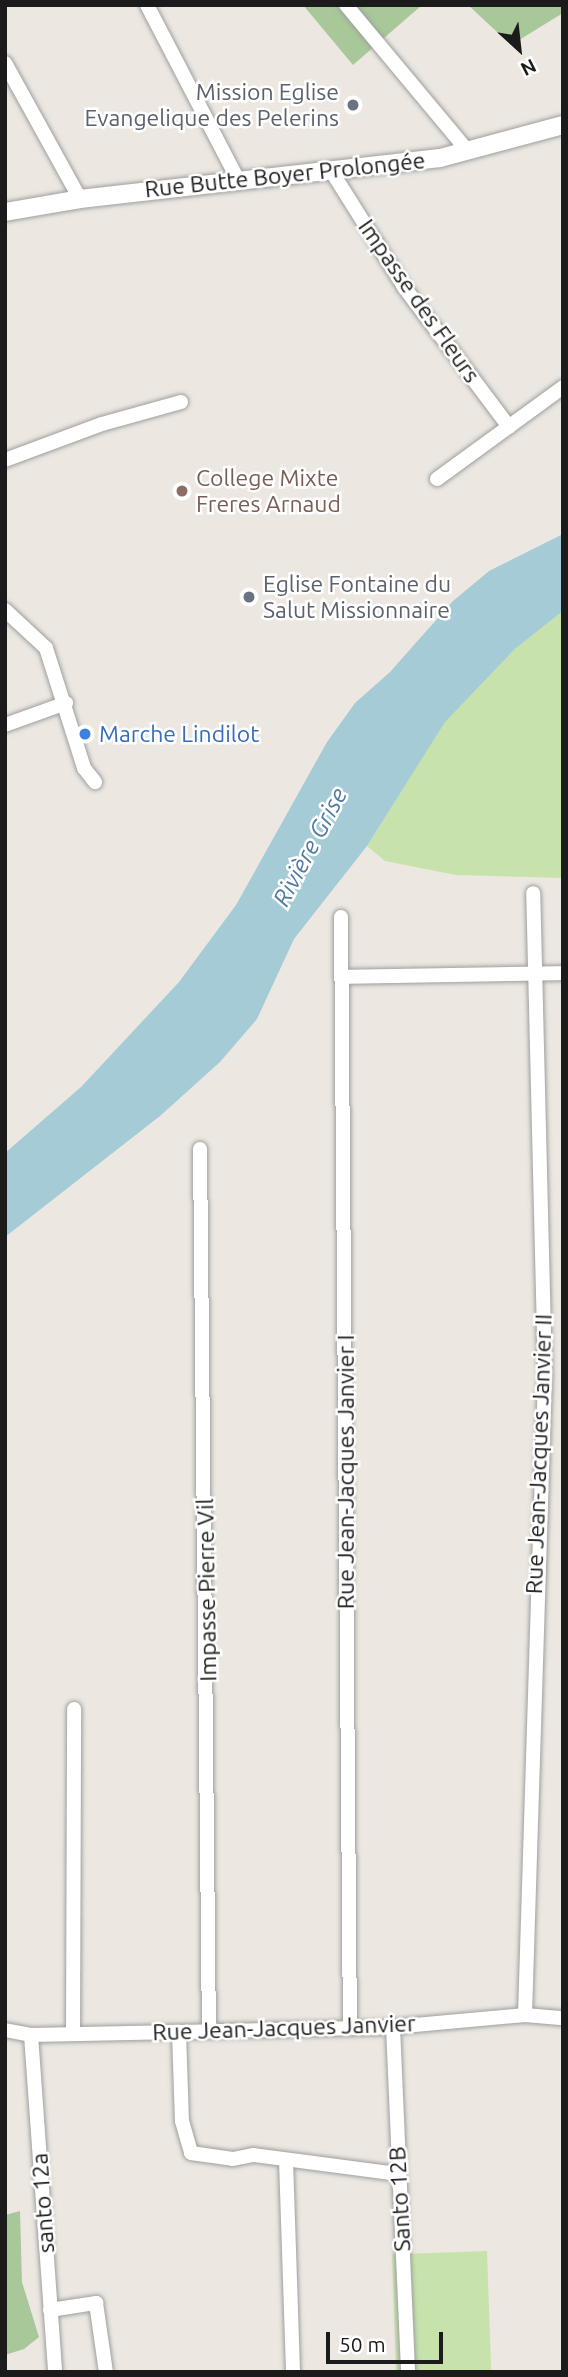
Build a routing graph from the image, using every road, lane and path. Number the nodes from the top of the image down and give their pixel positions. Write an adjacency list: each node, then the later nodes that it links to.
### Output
1 (147, 5): 7 (street)
2 (346, 5): 5 (street)
3 (5, 63): 8 (street)
4 (563, 125): 5 (street, Rue Butte Boyer Prolongée)
5 (467, 150): 6 (street, Rue Butte Boyer Prolongée)
6 (332, 173): 7 (street, Rue Butte Boyer Prolongée); 12 (street, Impasse des Fleurs)
7 (238, 180): 8 (street, Rue Butte Boyer Prolongée)
8 (80, 199): 9 (street, Rue Butte Boyer Prolongée)
9 (5, 212)
10 (563, 387): 12 (street)
11 (181, 402): 13 (street)
12 (509, 427): 14 (street)
13 (5, 460)
14 (437, 479)
15 (5, 610): 16 (street)
16 (66, 703): 17 (street); 18 (street)
17 (5, 725)
18 (95, 782)
19 (533, 893): 21 (street, Rue Jean-Jacques Janvier II)
20 (341, 917): 23 (street, Rue Jean-Jacques Janvier I)
21 (535, 972): 22 (street); 23 (street); 26 (street, Rue Jean-Jacques Janvier II)
22 (563, 973)
23 (342, 976): 28 (street, Rue Jean-Jacques Janvier I)
24 (200, 1149): 31 (street, Impasse Pierre Vil)
25 (74, 1709): 33 (street)
26 (525, 2015): 27 (street, Rue Jean-Jacques Janvier); 29 (street, Rue Jean-Jacques Janvier)
27 (563, 2018)
28 (351, 2026): 29 (street, Rue Jean-Jacques Janvier); 31 (street, Rue Jean-Jacques Janvier)
29 (393, 2027): 36 (street, Santo 12B)
30 (5, 2030): 34 (street, Rue Jean-Jacques Janvier)
31 (209, 2031): 32 (street, Rue Jean-Jacques Janvier)
32 (179, 2032): 33 (street, Rue Jean-Jacques Janvier); 35 (street)
33 (73, 2034): 34 (street, Rue Jean-Jacques Janvier)
34 (31, 2035): 37 (street, santo 12a)
35 (286, 2160): 36 (street); 40 (street)
36 (398, 2174): 41 (street, Santo 12B)
37 (50, 2310): 38 (street, santo 12a); 39 (street)
38 (55, 2372)
39 (106, 2372)
40 (293, 2372)
41 (408, 2372)

